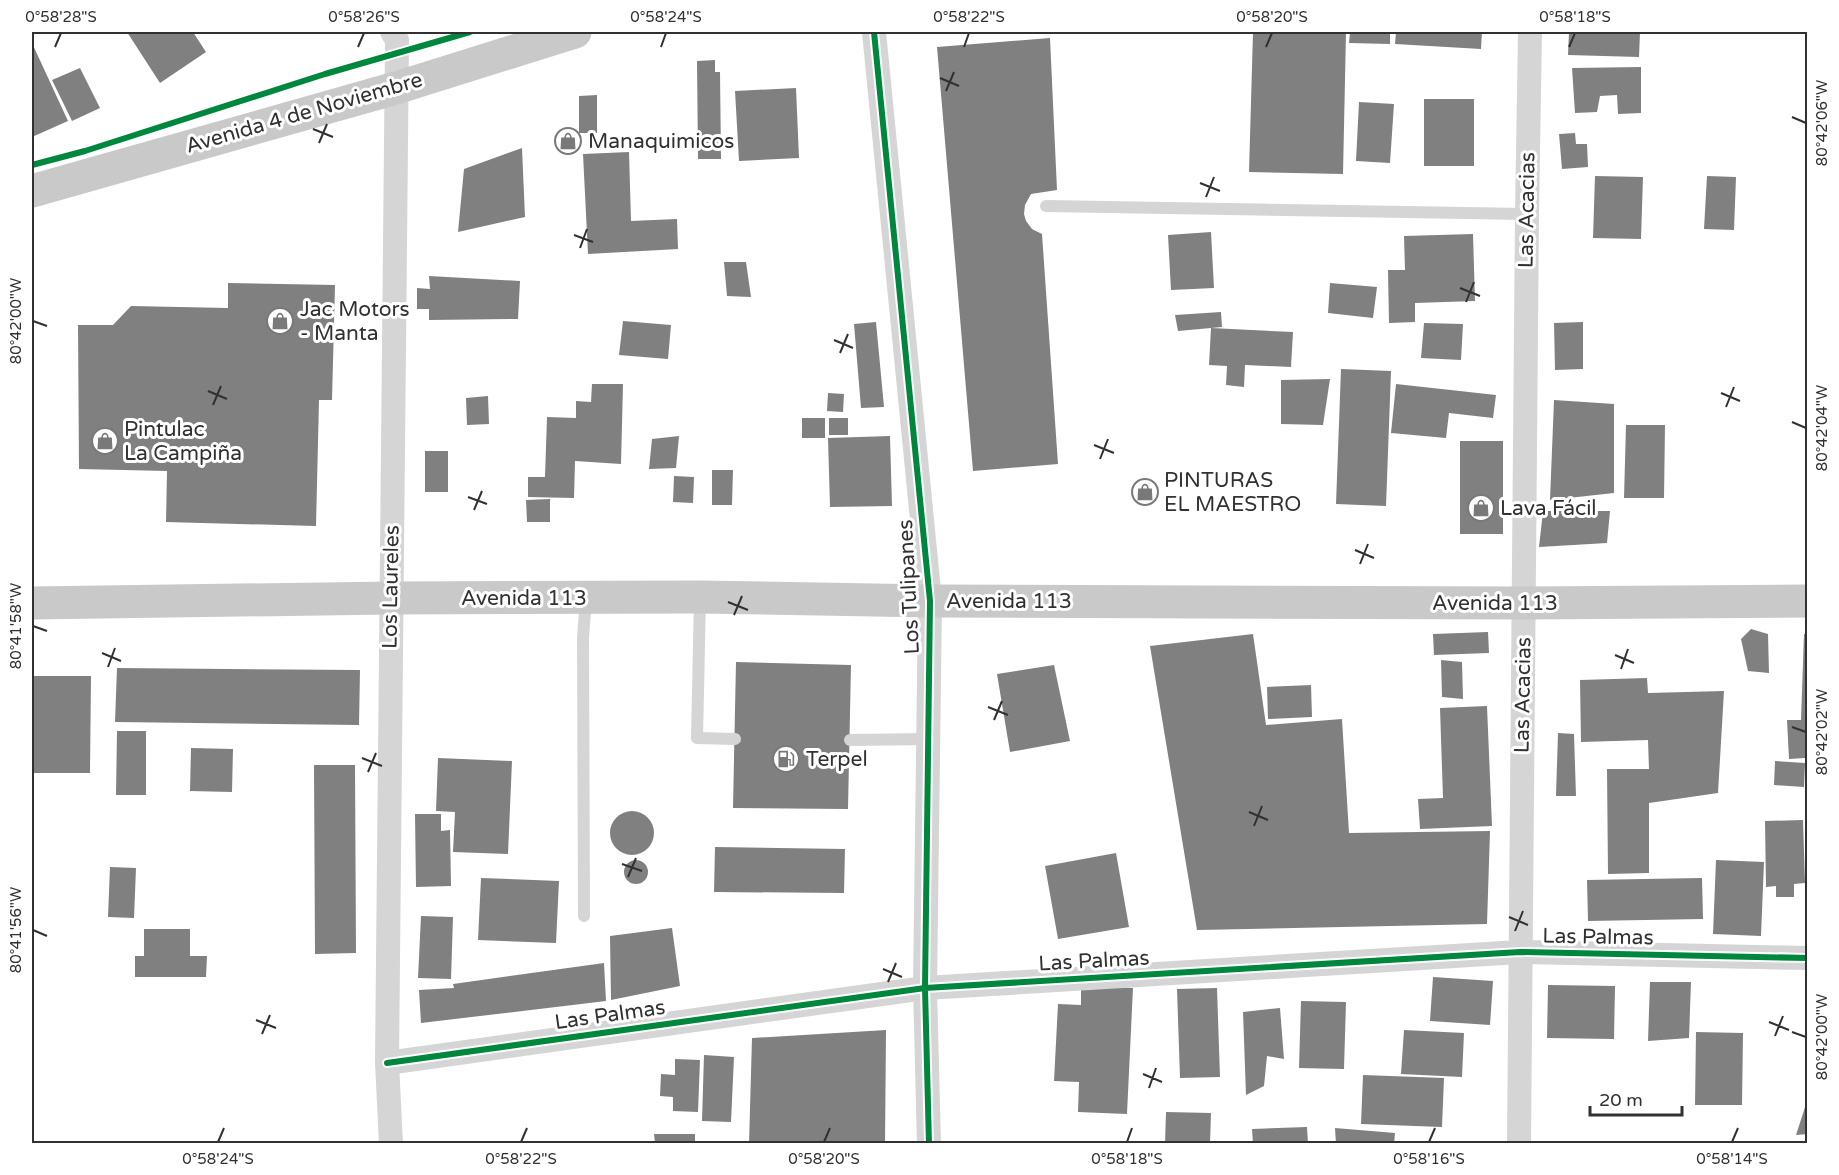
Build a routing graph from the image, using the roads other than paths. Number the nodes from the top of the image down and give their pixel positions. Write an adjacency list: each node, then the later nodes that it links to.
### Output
1 (392, 32): 5 (street, Los Laureles)
2 (575, 32): 5 (main road, Avenida 4 de Noviembre)
3 (874, 32): 12 (street, Los Tulipanes)
4 (1530, 32): 8 (street, Las Acacias)
5 (396, 88): 6 (main road, Avenida 4 de Noviembre); 11 (street, Los Laureles)
6 (32, 191)
7 (1046, 206): 8 (lane)
8 (1527, 214): 15 (street, Las Acacias)
9 (586, 597): 10 (main road, Avenida 113); 11 (main road, Avenida 113); 19 (lane)
10 (700, 597): 12 (main road, Avenida 113); 16 (lane)
11 (390, 598): 14 (main road, Avenida 113); 23 (street, Los Laureles)
12 (930, 601): 15 (main road, Avenida 113); 17 (street, Los Tulipanes)
13 (1808, 601): 15 (main road, Avenida 113)
14 (32, 603)
15 (1525, 603): 20 (street, Las Acacias)
16 (735, 739)
17 (928, 739): 18 (lane); 22 (street, Los Tulipanes)
18 (850, 740)
19 (584, 916)
20 (1520, 952): 21 (street, Las Palmas); 22 (street, Las Palmas); 26 (street, Las Acacias)
21 (1808, 958)
22 (925, 988): 23 (street, Las Palmas); 25 (street, Los Tulipanes)
23 (387, 1063): 24 (street, Los Laureles)
24 (391, 1143)
25 (928, 1143)
26 (1519, 1143)

